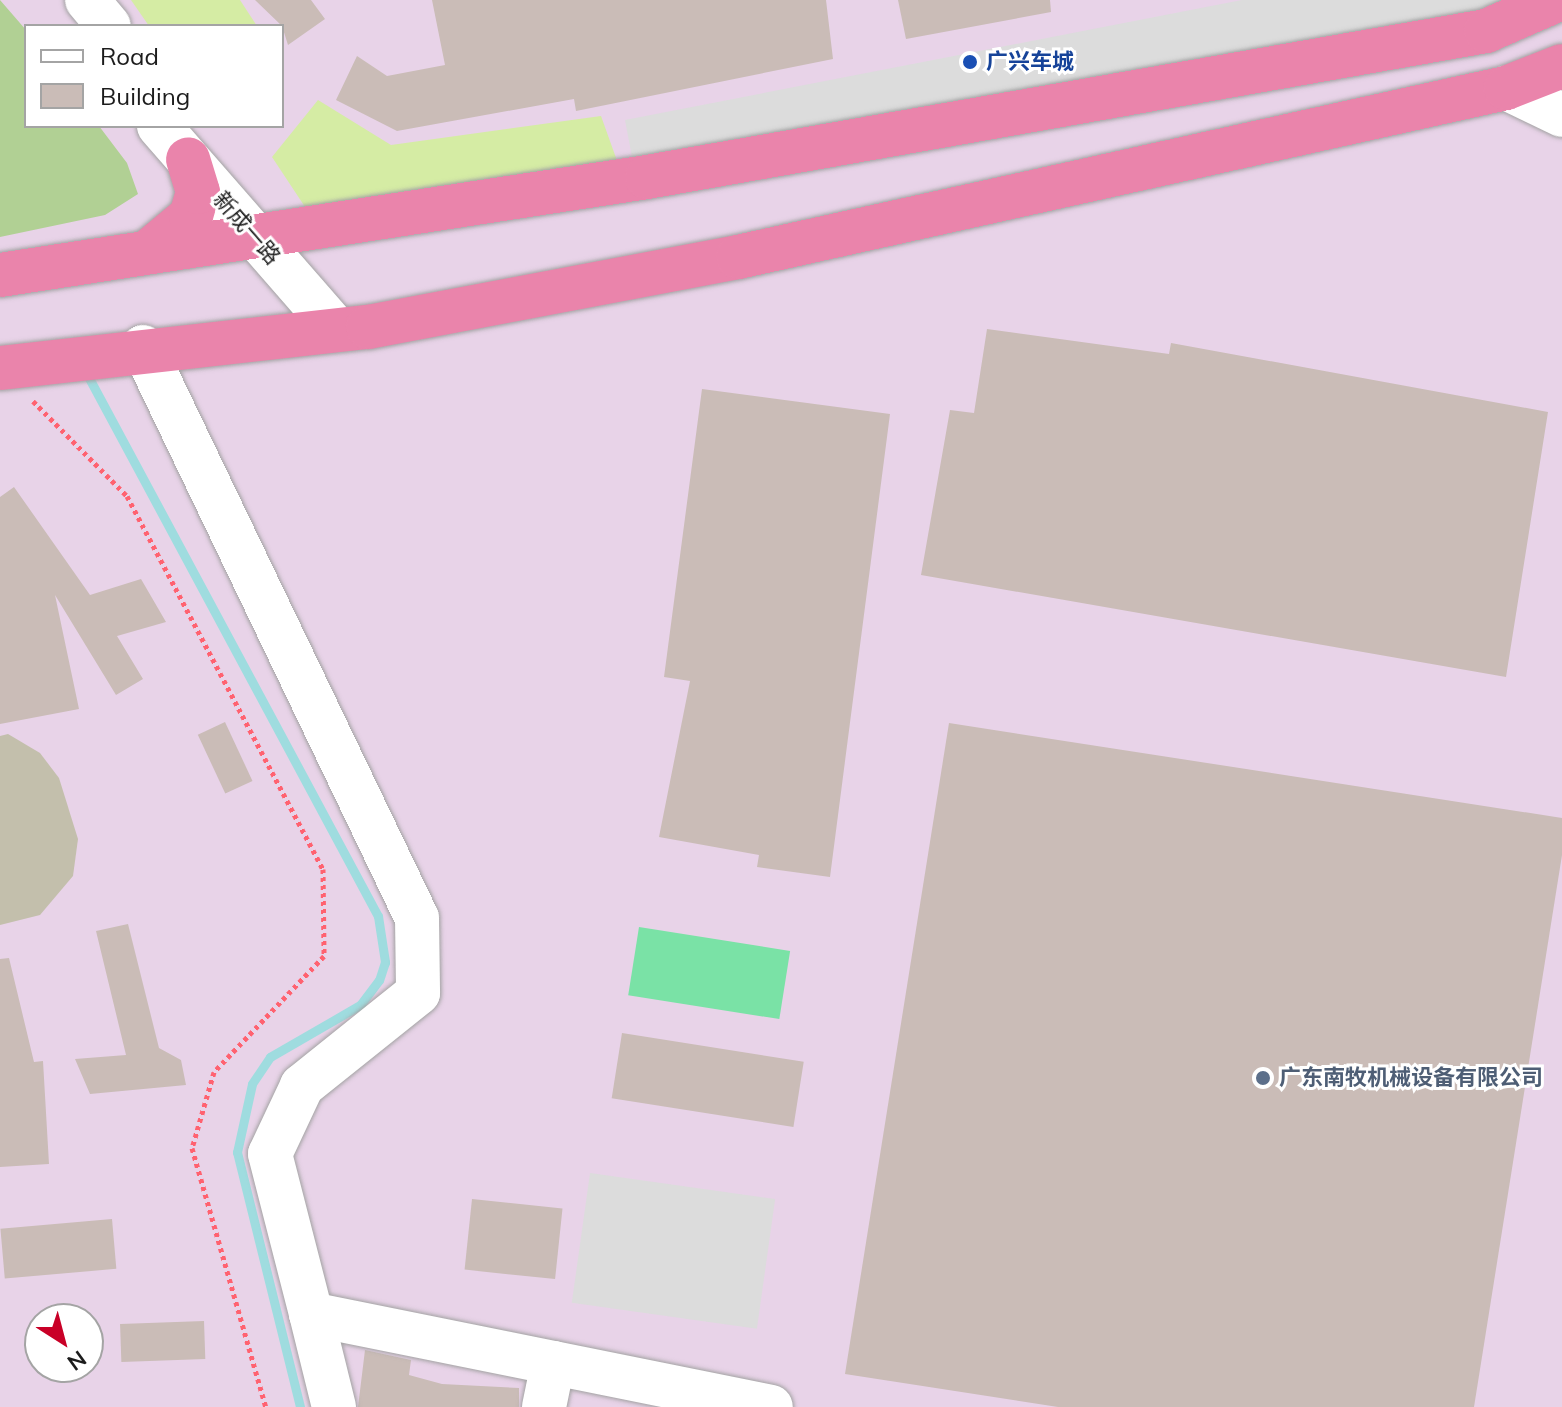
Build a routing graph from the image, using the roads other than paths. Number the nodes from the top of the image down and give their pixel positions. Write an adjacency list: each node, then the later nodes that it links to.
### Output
1 (52, 0): 4 (street)
2 (87, 0): 5 (street)
3 (1557, 0): 11 (highway)
4 (72, 24)
5 (107, 24)
6 (1562, 66): 7 (highway)
7 (1506, 88): 8 (street); 14 (highway)
8 (1562, 115)
9 (163, 128): 10 (street, 新成一路)
10 (192, 143): 11 (street, 新成一路); 12 (highway)
11 (270, 234): 12 (highway); 14 (street, 新成一路)
12 (148, 252): 13 (highway)
13 (0, 275)
14 (352, 328): 15 (highway)
15 (143, 347): 16 (highway); 17 (street)
16 (10, 379)
17 (311, 1314): 18 (street); 19 (street)
18 (553, 1363): 20 (street); 21 (street)
19 (334, 1407)
20 (544, 1407)
21 (771, 1407)

